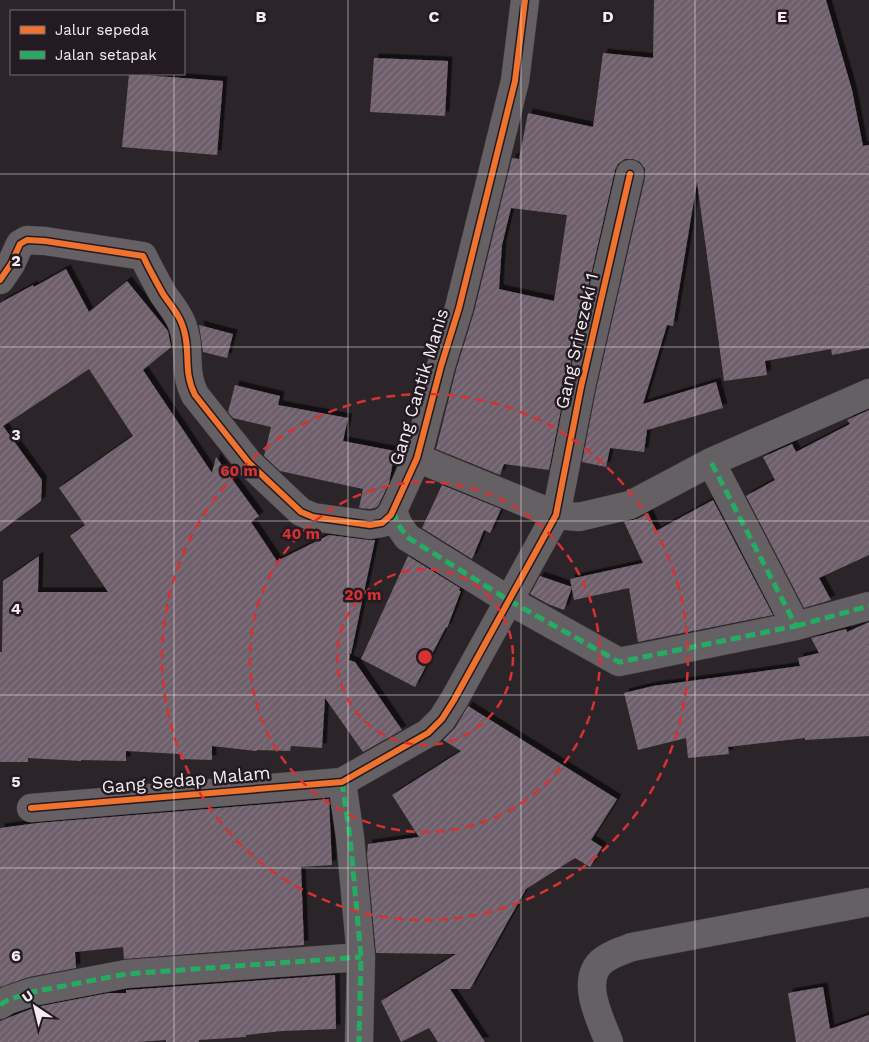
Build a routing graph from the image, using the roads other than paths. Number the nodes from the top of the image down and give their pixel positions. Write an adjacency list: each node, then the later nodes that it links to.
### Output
1 (525, 0): 5 (street, Gang Cantik Manis)
2 (630, 174): 8 (street, Gang Srirezeki 1)
3 (0, 280): 7 (street)
4 (869, 393): 6 (street)
5 (417, 458): 7 (street, Gang Cantik Manis); 8 (street)
6 (711, 462): 8 (street); 11 (street)
7 (393, 511): 9 (street)
8 (556, 516): 9 (street, Gang Srirezeki 1)
9 (510, 601): 11 (street); 12 (street, Gang Srirezeki 1)
10 (869, 606): 11 (street)
11 (796, 626)
12 (342, 782): 13 (street, Gang Sedap Malam); 15 (street)
13 (31, 808)
14 (869, 902): 18 (street)
15 (361, 957): 16 (street); 17 (street)
16 (0, 1006)
17 (359, 1042)
18 (609, 1042)

